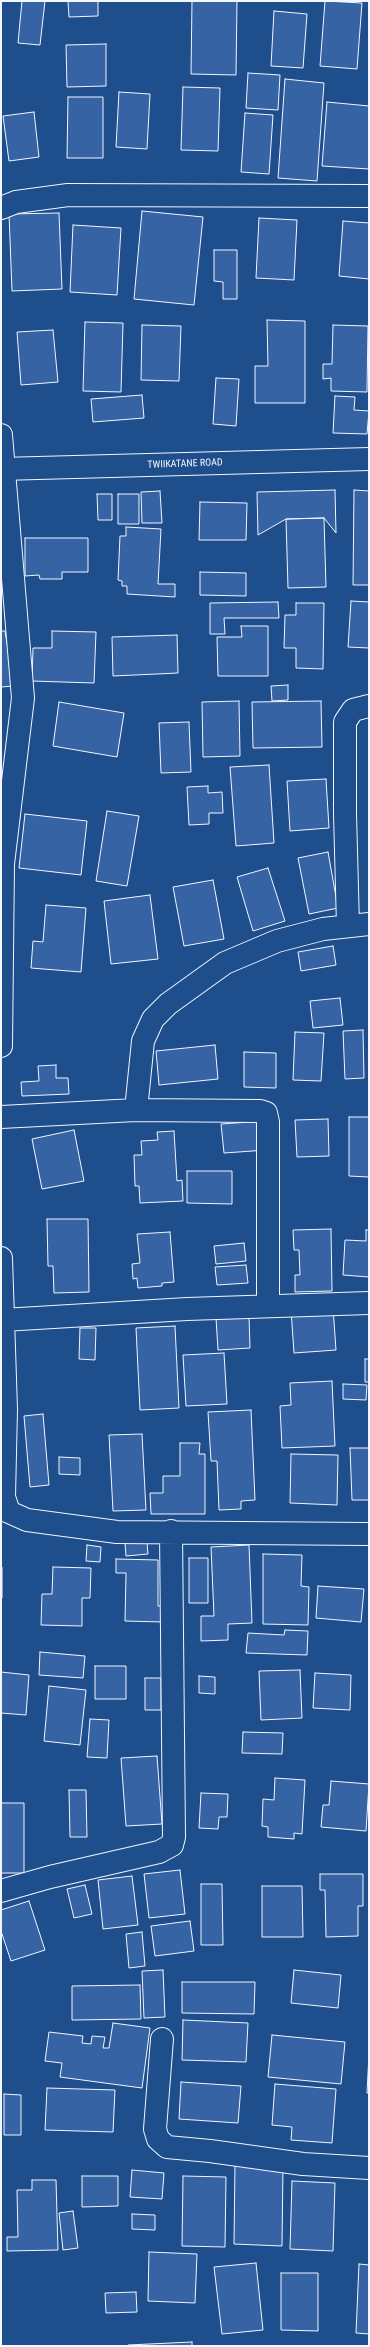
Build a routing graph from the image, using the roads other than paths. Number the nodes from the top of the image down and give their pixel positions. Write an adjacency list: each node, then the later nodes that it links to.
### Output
1 (369, 196): 2 (street)
2 (1, 208)
3 (1, 435): 5 (street)
4 (369, 459): 5 (street, TWIIKATANE ROAD)
5 (3, 469): 8 (street)
6 (369, 706): 7 (street)
7 (359, 925): 9 (street)
8 (1, 1046)
9 (136, 1110): 10 (street); 13 (street)
10 (1, 1118)
11 (1, 1258): 14 (street)
12 (369, 1303): 13 (street)
13 (268, 1305): 14 (street)
14 (3, 1320): 15 (street)
15 (171, 1531): 16 (street); 17 (street)
16 (369, 1534)
17 (1, 1892)
18 (162, 2039): 19 (street)
19 (369, 2168)

